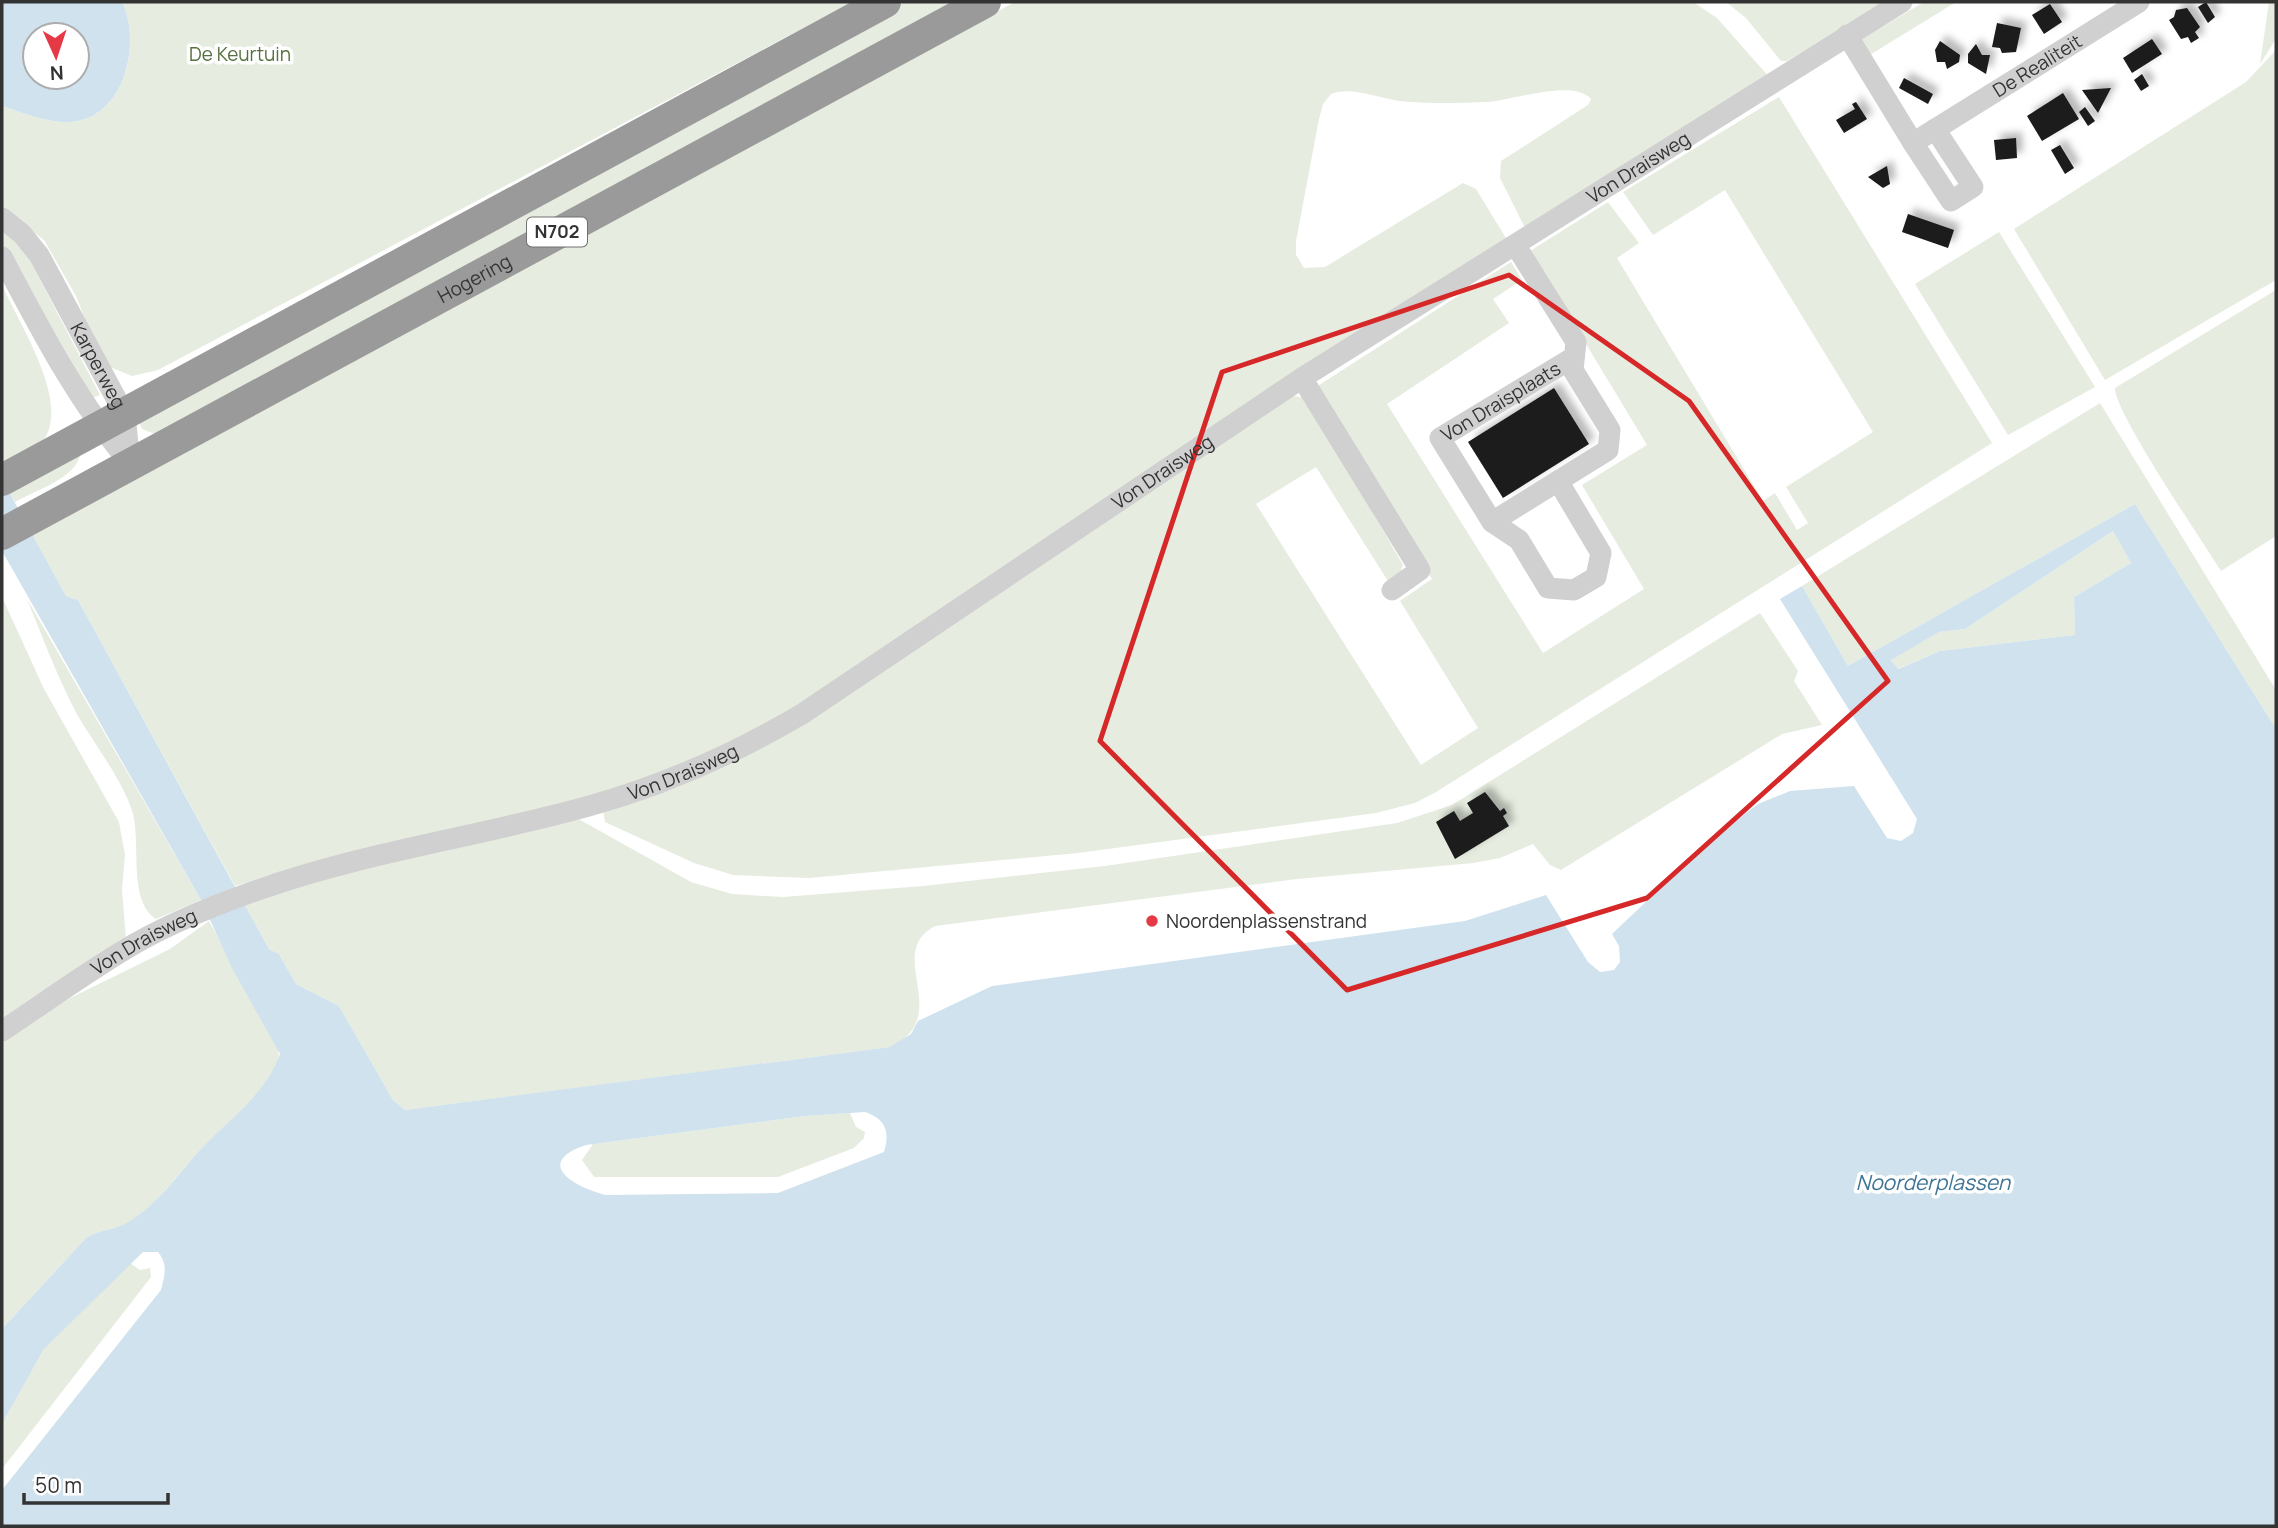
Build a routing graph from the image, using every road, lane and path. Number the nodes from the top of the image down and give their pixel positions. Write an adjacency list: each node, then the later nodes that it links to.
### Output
1 (885, 2): 13 (highway, N702)
2 (985, 2): 14 (highway, Hogering / N702)
3 (1902, 2): 5 (street, Von Draisweg)
4 (2139, 2): 6 (street, De Realiteit)
5 (1847, 35): 7 (street); 9 (street, Von Draisweg)
6 (1935, 129): 7 (street, De Realiteit); 7 (street)
7 (1913, 143)
8 (2, 218): 13 (street, Karperweg)
9 (1516, 246): 11 (street, Von Draisplaats); 12 (street, Von Draisweg)
10 (2, 257): 13 (street, Karperweg)
11 (1574, 358): 16 (street, Von Draisplaats); 17 (street, Von Draisplaats)
12 (1302, 378): 19 (street); 20 (street, Von Draisweg)
13 (113, 421): 14 (street, Karperweg); 15 (highway, N702)
14 (130, 463): 18 (highway, Hogering / N702)
15 (14, 473)
16 (1558, 481): 17 (street, Von Draisplaats); 17 (street, Von Draisplaats)
17 (1492, 522)
18 (2, 534)
19 (1392, 590)
20 (2, 1031)

